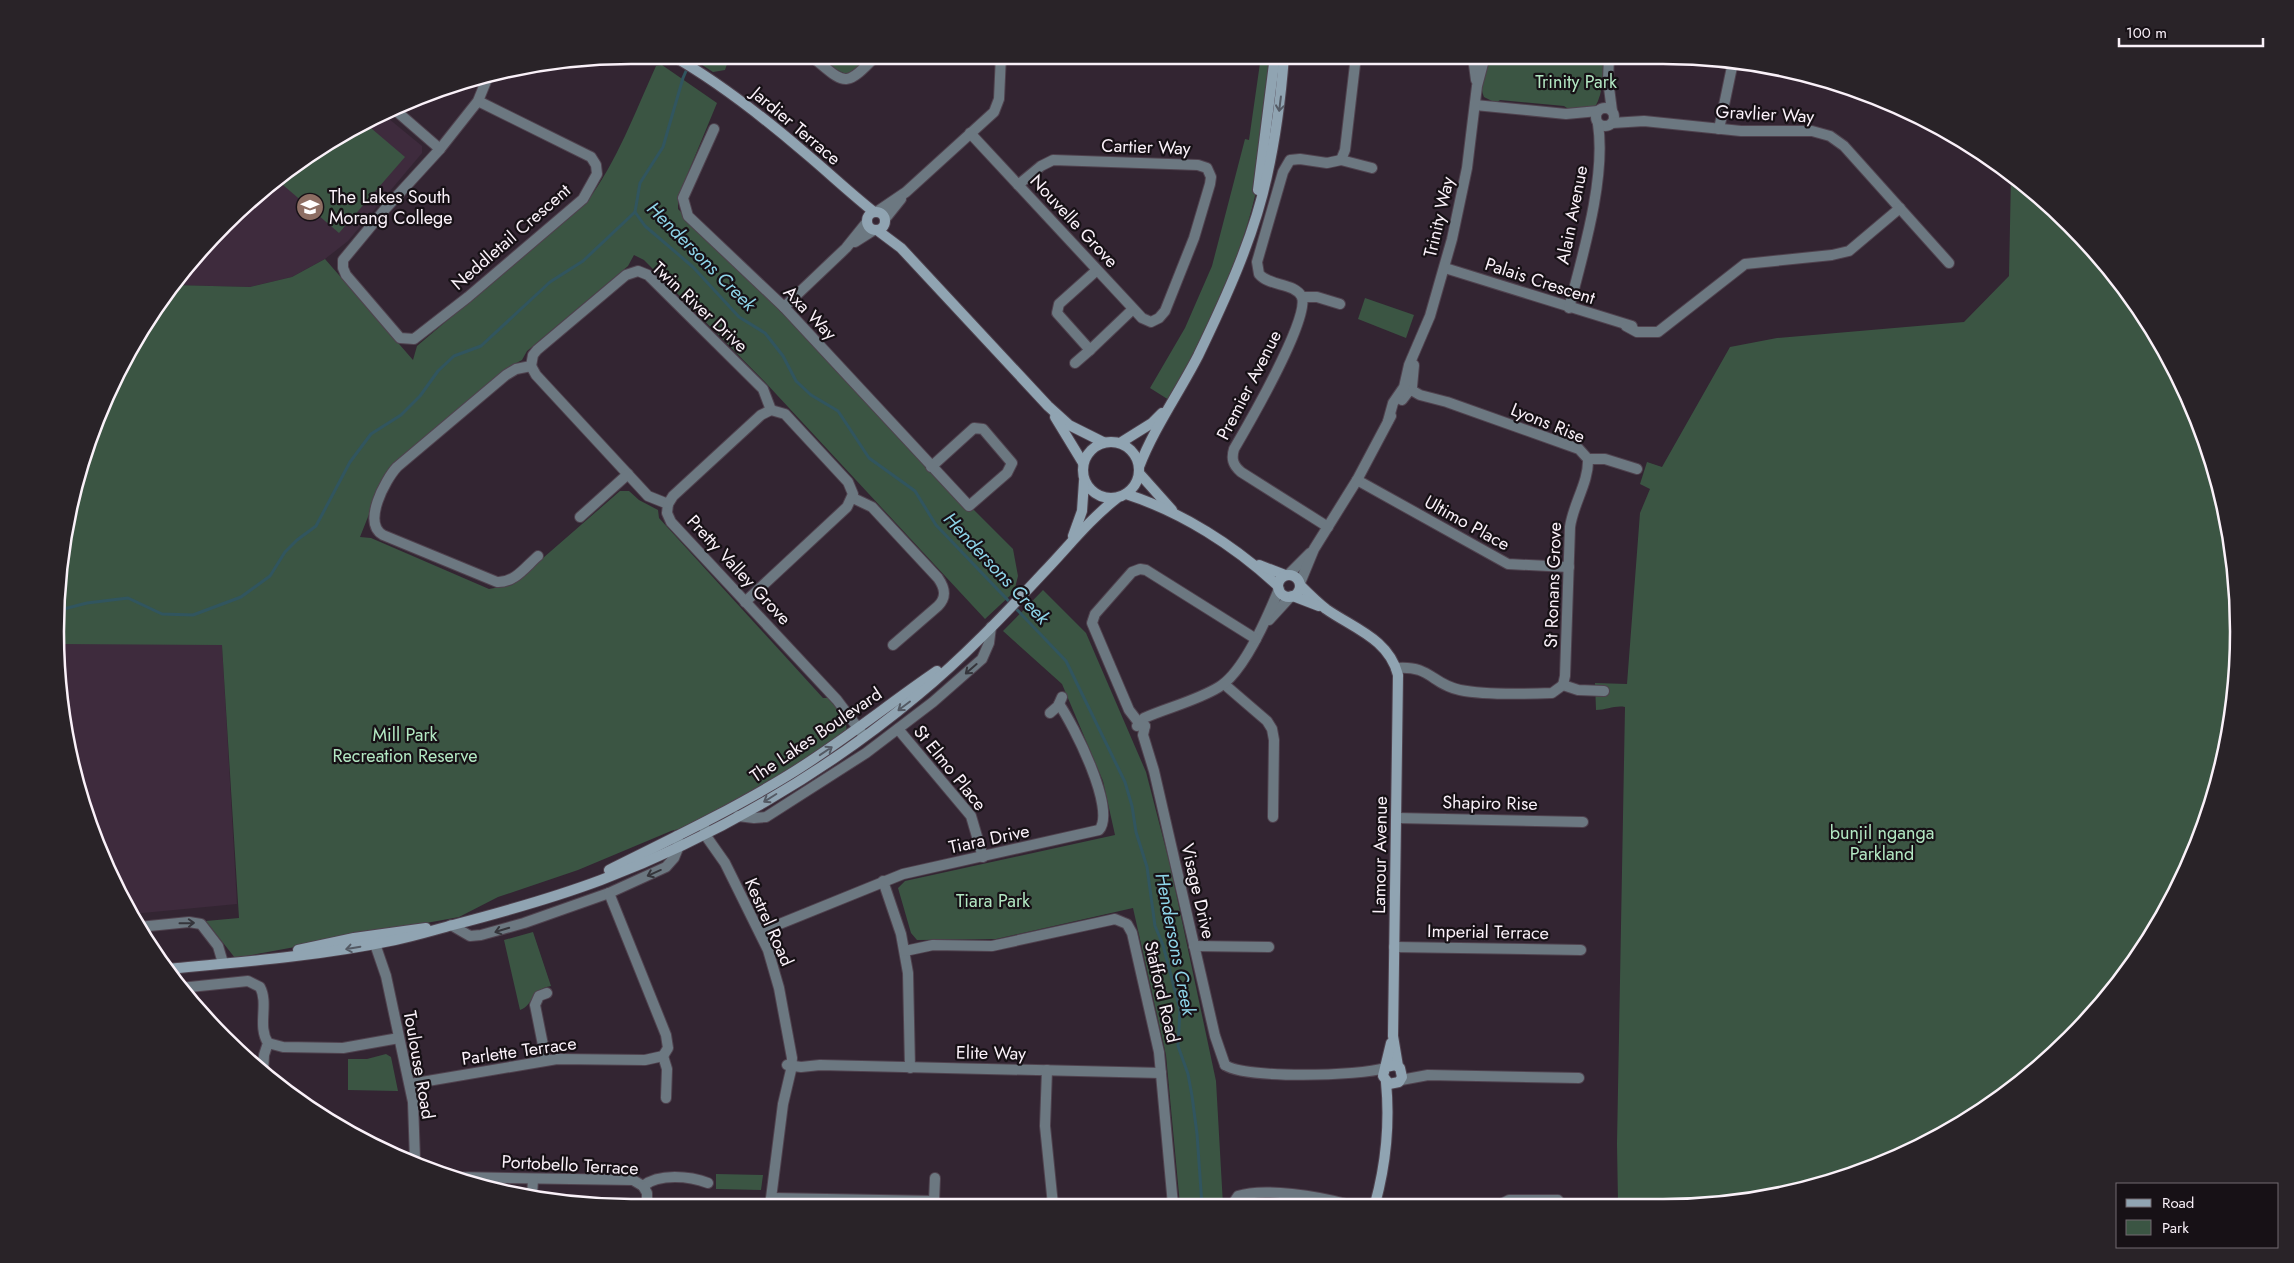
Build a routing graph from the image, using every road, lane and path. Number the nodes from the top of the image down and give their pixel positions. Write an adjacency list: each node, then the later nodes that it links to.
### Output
1 (685, 64): 30 (street, Jardier Terrace)
2 (822, 64): 3 (street)
3 (867, 64)
4 (1000, 64): 24 (street)
5 (1274, 64): 34 (street)
6 (1283, 64): 34 (street, one-way to 34)
7 (1355, 64): 27 (street)
8 (1474, 64): 14 (street, Trinity Way)
9 (1483, 64): 14 (street, Trinity Way)
10 (1609, 64): 12 (street, Alain Avenue)
11 (1732, 68): 23 (street)
12 (1608, 80): 17 (street, Alain Avenue); 20 (street, Alain Avenue)
13 (485, 83): 15 (street)
14 (1477, 86): 16 (street, Trinity Way)
15 (478, 101): 25 (street); 25 (street, Neddletail Crescent)
16 (1475, 105): 19 (street); 37 (street, Trinity Way)
17 (1598, 110): 19 (street); 20 (street); 21 (street)
18 (399, 114): 25 (street)
19 (1566, 114): 21 (street)
20 (1612, 118): 21 (street); 23 (street, Gravlier Way); 26 (street, Alain Avenue)
21 (1597, 123): 26 (street, Alain Avenue)
22 (714, 129): 41 (street, Axa Way)
23 (1719, 129): 31 (street, Gravlier Way)
24 (970, 133): 29 (street, Nouvelle Grove); 32 (street)
25 (440, 149)
26 (1600, 158): 42 (street, Alain Avenue)
27 (1340, 160): 28 (street); 39 (street)
28 (1372, 168)
29 (1018, 185): 38 (street, Nouvelle Grove); 44 (street, Cartier Way)
30 (848, 192): 32 (street, Jardier Terrace); 33 (street, Jardier Terrace)
31 (1900, 208): 36 (street, Gravlier Way); 42 (street, Palais Crescent)
32 (881, 216): 33 (street); 33 (street); 35 (street, Jardier Terrace)
33 (871, 226): 35 (street, Jardier Terrace); 41 (street)
34 (1250, 230): 49 (street)
35 (901, 248): 50 (street, Jardier Terrace)
36 (1949, 263)
37 (1445, 268): 42 (street, Palais Crescent); 48 (street, Trinity Way)
38 (1097, 270): 43 (street, Nouvelle Grove); 45 (street)
39 (1302, 297): 40 (street); 67 (street, Premier Avenue)
40 (1340, 304)
41 (784, 307): 56 (street, Axa Way)
42 (1569, 308)
43 (1133, 309): 44 (street, Nouvelle Grove); 45 (street)
44 (1157, 320)
45 (1090, 350): 46 (street)
46 (1075, 363)
47 (532, 366): 51 (street, Twin River Drive); 59 (street, Pretty Valley Grove); 70 (street)
48 (1409, 388): 54 (street, Lyons Rise); 61 (street, Trinity Way)
49 (1171, 404): 53 (street); 58 (street)
50 (1048, 406): 52 (street, Jardier Terrace); 55 (street, Jardier Terrace)
51 (771, 410): 63 (street); 64 (street)
52 (1103, 442): 53 (street); 55 (street)
53 (1120, 443): 58 (street)
54 (1588, 459): 57 (street, Lyons Rise); 72 (street, St Ronans Grove)
55 (1083, 463): 60 (street)
56 (931, 467): 56 (street, Axa Way)
57 (1637, 469)
58 (1139, 470): 62 (street); 65 (street)
59 (628, 474): 64 (street, Pretty Valley Grove); 66 (street)
60 (1084, 480): 62 (street); 68 (street, The Lakes Boulevard)
61 (1357, 480): 67 (street, Trinity Way); 72 (street, Ultimo Place)
62 (1121, 496): 65 (street); 68 (street, The Lakes Boulevard)
63 (853, 498): 77 (street); 82 (street)
64 (668, 504): 77 (street, Pretty Valley Grove)
65 (1176, 513): 71 (street)
66 (580, 517)
67 (1328, 528): 69 (street, Trinity Way)
68 (1071, 541): 80 (street, The Lakes Boulevard)
69 (1314, 549): 73 (street, Trinity Way); 74 (street, Trinity Way)
70 (538, 556)
71 (1253, 563): 73 (street); 75 (street)
72 (1569, 567): 85 (street, St Ronans Grove)
73 (1287, 575): 74 (street); 75 (street)
74 (1300, 584): 76 (street); 78 (street)
75 (1278, 588): 76 (street); 79 (street)
76 (1292, 596): 78 (street); 79 (street)
77 (745, 602): 90 (street, Pretty Valley Grove)
78 (1325, 608): 83 (street)
79 (1265, 624): 81 (street)
80 (991, 627): 89 (street, one-way to 89); 90 (street, The Lakes Boulevard)
81 (1256, 639): 84 (street); 88 (street, Visage Drive)
82 (893, 645)
83 (1397, 672): 85 (street); 93 (street, Lamour Avenue)
84 (1224, 684): 88 (street); 92 (street)
85 (1563, 685): 86 (street)
86 (1604, 691)
87 (1050, 713): 97 (street, Tiara Drive)
88 (1142, 724): 104 (street, Visage Drive)
89 (898, 729): 91 (street); 97 (street, St Elmo Place)
90 (861, 733): 91 (street, The Lakes Boulevard, one-way to 91); 95 (street, The Lakes Boulevard, one-way to 90)
91 (738, 816): 95 (street, The Lakes Boulevard)
92 (1274, 818)
93 (1397, 818): 94 (street, Shapiro Rise); 106 (street, Lamour Avenue)
94 (1583, 822)
95 (707, 828): 96 (street, The Lakes Boulevard); 102 (street, Kestrel Road)
96 (678, 841): 99 (street, one-way to 99); 100 (street, The Lakes Boulevard)
97 (983, 857): 98 (street, Tiara Drive)
98 (883, 881): 102 (street, Tiara Drive); 108 (street)
99 (609, 893): 100 (street, one-way to 100); 116 (street)
100 (451, 925): 103 (street, The Lakes Boulevard)
101 (147, 926): 109 (street, one-way to 109)
102 (760, 932): 119 (street, Kestrel Road)
103 (378, 940): 109 (street, The Lakes Boulevard); 114 (street, Toulouse Road)
104 (1194, 946): 105 (street); 125 (street, Visage Drive)
105 (1269, 947)
106 (1394, 947): 107 (street, Imperial Terrace); 113 (street, Lamour Avenue)
107 (1581, 950)
108 (904, 951): 121 (street); 124 (street, Stafford Road)
109 (222, 963): 110 (street, The Lakes Boulevard)
110 (174, 968)
111 (189, 987): 115 (street)
112 (548, 992): 117 (street)
113 (1393, 1036): 120 (street, Lamour Avenue); 122 (street, Lamour Avenue)
114 (400, 1038): 115 (street); 130 (street, Toulouse Road)
115 (268, 1043): 118 (street)
116 (663, 1056): 117 (street, Parlette Terrace); 131 (street)
117 (546, 1060): 130 (street, Parlette Terrace)
118 (264, 1063)
119 (790, 1064): 121 (street, Elite Way); 141 (street, Kestrel Road)
120 (1399, 1067): 122 (street); 126 (street); 128 (street)
121 (910, 1068): 123 (street, Elite Way)
122 (1386, 1068): 125 (street); 129 (street)
123 (1047, 1070): 124 (street, Elite Way); 143 (street)
124 (1161, 1073): 144 (street, Stafford Road)
125 (1353, 1074): 129 (street)
126 (1428, 1075): 127 (street); 128 (street)
127 (1579, 1078)
128 (1400, 1081): 129 (street); 132 (street)
129 (1386, 1082): 132 (street)
130 (410, 1084): 133 (street, Toulouse Road)
131 (666, 1098)
132 (1389, 1117): 147 (street)
133 (415, 1156)
134 (476, 1177): 135 (street, Portobello Terrace)
135 (532, 1178): 138 (street, Portobello Terrace); 139 (street)
136 (935, 1178): 142 (street)
137 (708, 1183): 138 (street, Portobello Terrace)
138 (643, 1186): 140 (street)
139 (532, 1190)
140 (647, 1199)
141 (771, 1199)
142 (934, 1199)
143 (1052, 1199)
144 (1172, 1199)
145 (1236, 1199): 146 (street)
146 (1326, 1199)
147 (1376, 1199)

